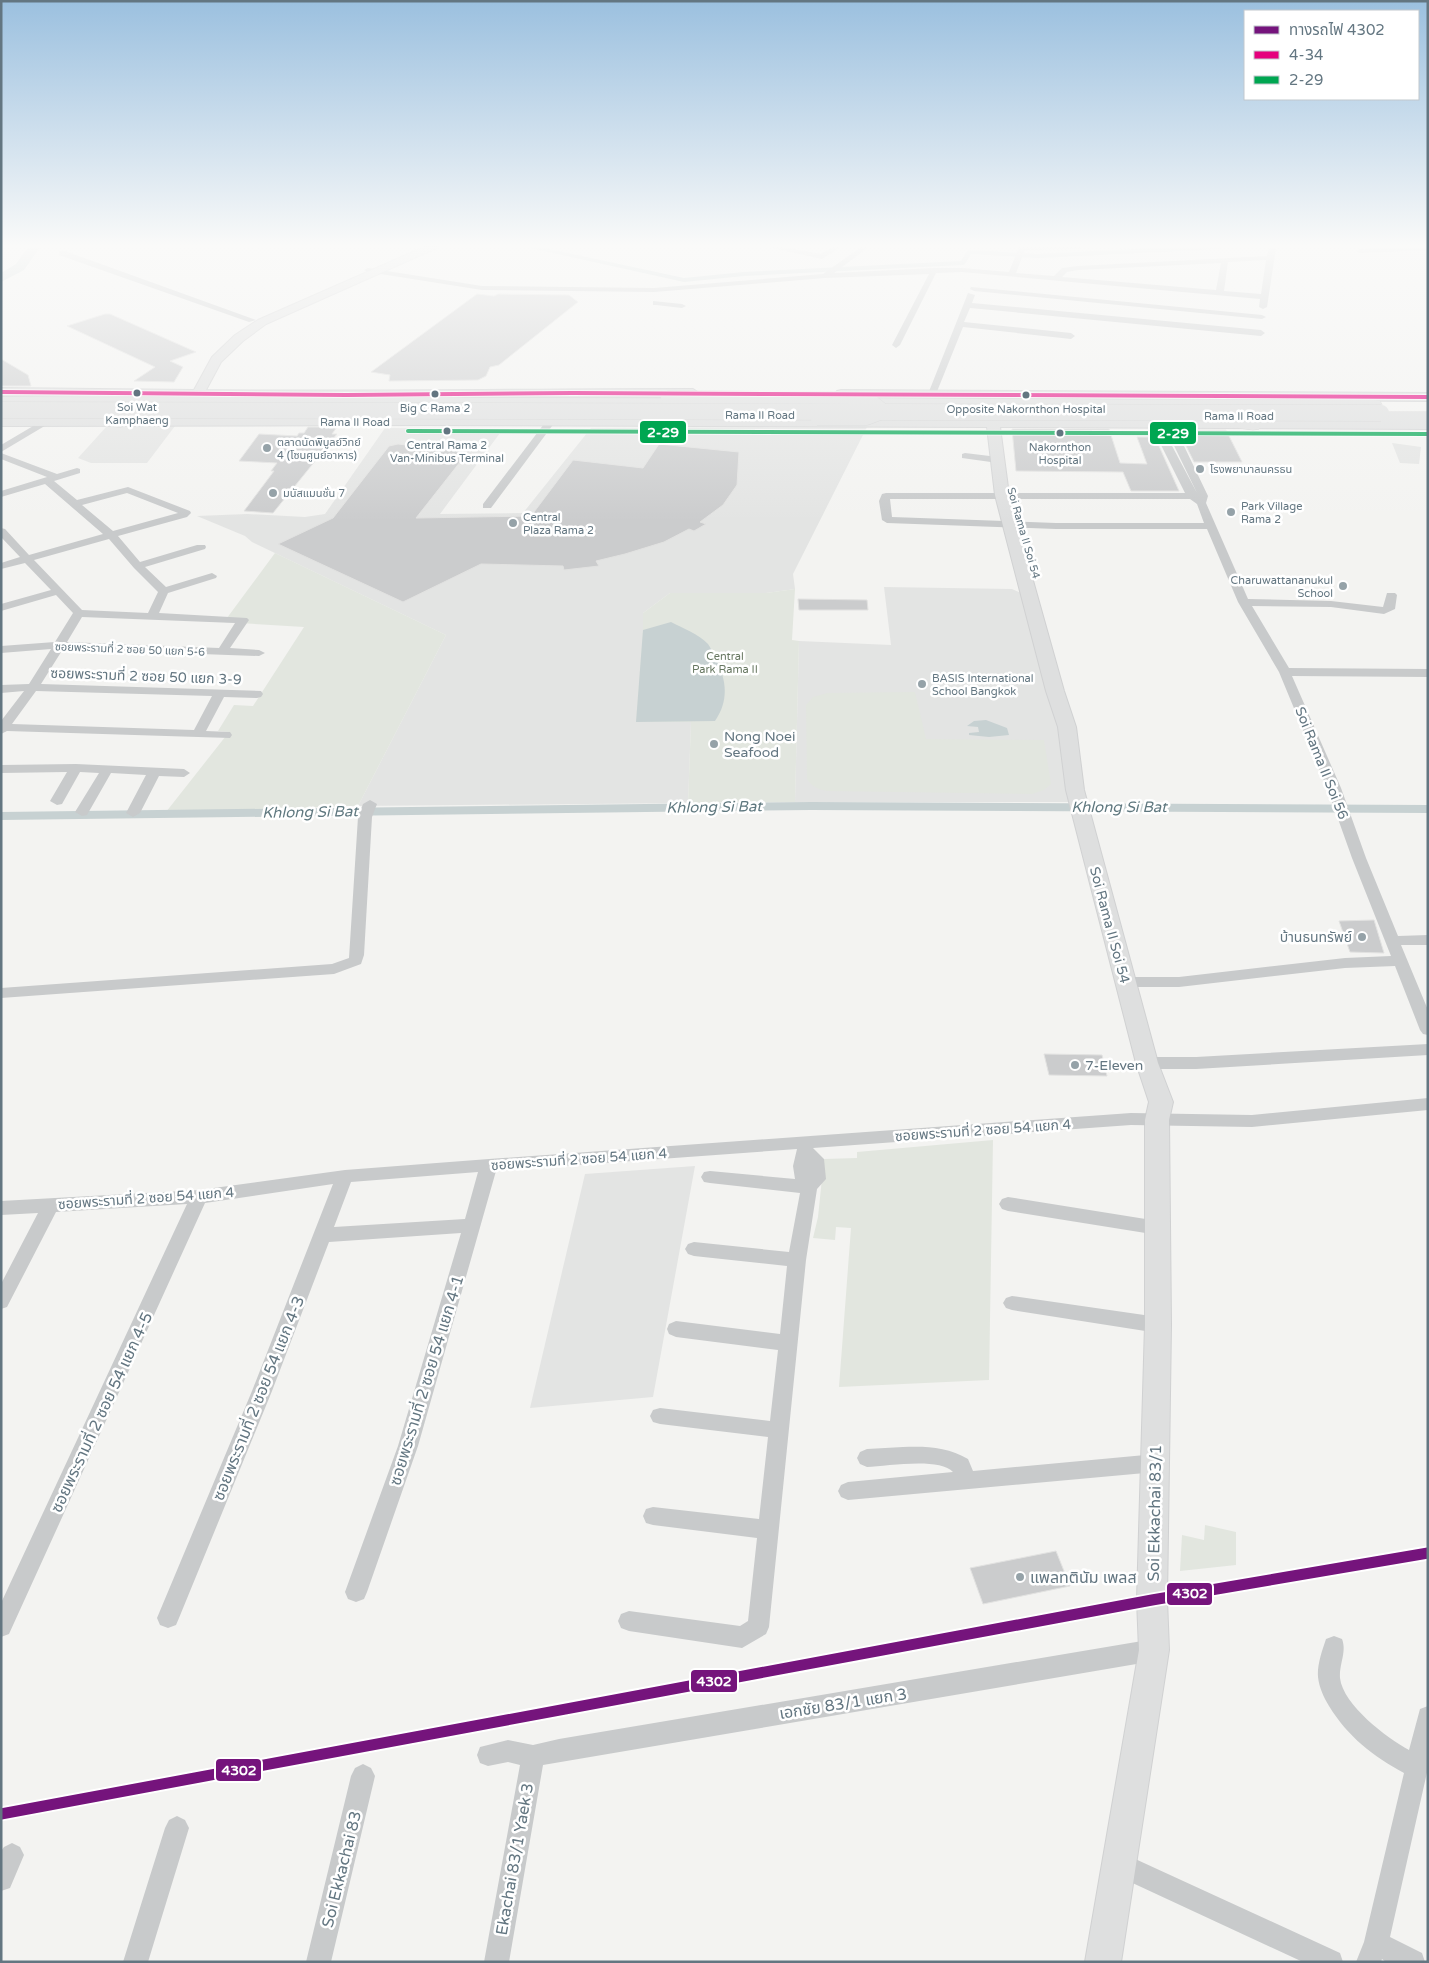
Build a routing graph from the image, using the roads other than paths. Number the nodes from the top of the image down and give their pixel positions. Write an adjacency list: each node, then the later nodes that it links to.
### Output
1 (228, 339): 8 (main road)
2 (240, 339): 8 (main road)
3 (899, 339): 7 (street)
4 (953, 339): 11 (street)
5 (1260, 339): 6 (street)
6 (1260, 344)
7 (896, 345)
8 (205, 370): 10 (main road)
9 (1, 394): 17 (main road, Rama II Road); 17 (highway)
10 (192, 394): 12 (main road, Rama II Road); 17 (main road, Rama II Road)
11 (932, 394): 12 (main road, Rama II Road); 13 (main road, Rama II Road)
12 (409, 395): 25 (main road, bridge)
13 (1326, 396): 14 (main road, Rama II Road); 22 (highway)
14 (1428, 397)
15 (1, 403): 17 (highway, Rama II Road); 19 (highway, bridge)
16 (1428, 405): 18 (highway, Rama II Road)
17 (129, 408): 19 (highway, Rama II Road); 21 (highway); 22 (highway, Rama II Road); 24 (main road, Rama II Road); 25 (main road, Rama II Road)
18 (1408, 411): 20 (highway, Rama II Road); 22 (highway, Rama II Road)
19 (1, 412)
20 (1428, 417)
21 (1, 418)
22 (1165, 418): 27 (main road, Rama II Road); 28 (highway); 38 (street, Soi Rama II Soi 56)
23 (1, 422): 24 (main road, Rama II Road)
24 (45, 422): 30 (street)
25 (422, 422): 26 (main road, Rama II Road)
26 (550, 422): 27 (main road, Rama II Road); 41 (street)
27 (999, 423): 33 (main road, Soi Rama II Soi 54); 37 (main road, Soi Rama II Soi 54)
28 (1253, 425): 29 (main road, Rama II Road)
29 (1428, 425)
30 (1, 449)
31 (1, 456): 35 (street)
32 (965, 456): 33 (street)
33 (998, 460): 37 (main road, Soi Rama II Soi 54)
34 (77, 471): 35 (street)
35 (52, 479): 36 (street); 40 (street)
36 (5, 493): 39 (street)
37 (1007, 495): 38 (street); 42 (main road, Soi Rama II Soi 54); 42 (street)
38 (1199, 498): 43 (street, Soi Rama II Soi 56)
39 (21, 503)
40 (76, 504): 45 (street); 45 (street)
41 (487, 506)
42 (1016, 523): 43 (street); 83 (main road, Soi Rama II Soi 54)
43 (1212, 526): 54 (street, Soi Rama II Soi 56)
44 (1, 531): 47 (street)
45 (112, 536): 47 (street); 49 (street)
46 (201, 547): 49 (street)
47 (28, 559): 48 (street); 51 (street)
48 (1, 566)
49 (138, 566): 52 (street)
50 (212, 576): 52 (street)
51 (58, 591): 55 (street); 56 (street)
52 (164, 591): 57 (street)
53 (1391, 595): 54 (street)
54 (1244, 602): 62 (street, Soi Rama II Soi 56)
55 (1, 608)
56 (79, 613): 57 (street); 58 (street)
57 (152, 616): 60 (street)
58 (59, 645): 59 (street, ซอยพระรามที่ 2 ซอย 50 แยก 5-6); 60 (street, ซอยพระรามที่ 2 ซอย 50 แยก 5-6); 64 (street)
59 (1, 650)
60 (222, 652): 61 (street, ซอยพระรามที่ 2 ซอย 50 แยก 5-6)
61 (259, 653)
62 (1285, 672): 63 (street); 81 (street, Soi Rama II Soi 56)
63 (1428, 673)
64 (34, 687): 65 (street, ซอยพระรามที่ 2 ซอย 50 แยก 3-9); 66 (street, ซอยพระรามที่ 2 ซอย 50 แยก 3-9); 68 (street)
65 (1, 690)
66 (220, 693): 67 (street, ซอยพระรามที่ 2 ซอย 50 แยก 3-9); 69 (street)
67 (257, 694)
68 (2, 728): 69 (street)
69 (198, 734): 70 (street)
70 (226, 735)
71 (76, 768): 72 (street); 73 (street); 76 (street)
72 (1, 769)
73 (107, 770): 74 (street); 78 (street)
74 (154, 772): 75 (street); 79 (street)
75 (184, 773)
76 (57, 801)
77 (367, 810): 84 (street)
78 (82, 812)
79 (133, 813)
80 (1428, 940): 81 (street)
81 (1392, 941): 82 (street, Soi Rama II Soi 56)
82 (1399, 961): 83 (street); 85 (street, Soi Rama II Soi 56)
83 (1126, 982): 87 (main road, Soi Rama II Soi 54)
84 (1, 993)
85 (1427, 1027)
86 (1428, 1048): 87 (street)
87 (1147, 1063): 89 (main road, Soi Rama II Soi 54)
88 (1428, 1104): 89 (street, ซอยพระรามที่ 2 ซอย 54 แยก 4)
89 (1157, 1120): 90 (street, ซอยพระรามที่ 2 ซอย 54 แยก 4); 100 (main road, Soi Ekkachai 83/1)
90 (805, 1148): 91 (street, ซอยพระรามที่ 2 ซอย 54 แยก 4); 94 (street)
91 (489, 1165): 92 (street, ซอยพระรามที่ 2 ซอย 54 แยก 4); 99 (street, ซอยพระรามที่ 2 ซอย 54 แยก 4-1)
92 (345, 1176): 95 (street, ซอยพระรามที่ 2 ซอย 54 แยก 4); 101 (street, ซอยพระรามที่ 2 ซอย 54 แยก 4-3)
93 (710, 1177): 94 (street)
94 (809, 1188): 103 (street)
95 (199, 1197): 97 (street, ซอยพระรามที่ 2 ซอย 54 แยก 4); 120 (street, ซอยพระรามที่ 2 ซอย 54 แยก 4-5)
96 (1008, 1204): 100 (street)
97 (51, 1205): 98 (street, ซอยพระรามที่ 2 ซอย 54 แยก 4); 104 (street)
98 (1, 1208)
99 (473, 1225): 101 (street); 117 (street, ซอยพระรามที่ 2 ซอย 54 แยก 4-1)
100 (1158, 1228): 106 (main road, Soi Ekkachai 83/1)
101 (323, 1235): 118 (street, ซอยพระรามที่ 2 ซอย 54 แยก 4-3)
102 (694, 1249): 103 (street)
103 (797, 1260): 108 (street)
104 (1, 1302)
105 (1012, 1303): 106 (street)
106 (1158, 1325): 112 (main road, Soi Ekkachai 83/1)
107 (676, 1330): 108 (street)
108 (788, 1343): 110 (street)
109 (660, 1416): 110 (street)
110 (778, 1430): 116 (street)
111 (867, 1458): 113 (street)
112 (1156, 1463): 113 (street); 122 (main road, Soi Ekkachai 83/1)
113 (966, 1480): 114 (street)
114 (848, 1491)
115 (652, 1516): 116 (street)
116 (768, 1530): 119 (street)
117 (356, 1592)
118 (168, 1618)
119 (629, 1621)
120 (1, 1627)
121 (1334, 1647): 126 (street)
122 (1154, 1650): 125 (street, เอกชัย 83/1 แยก 3); 130 (main road, Soi Ekkachai 83/1)
123 (1428, 1717): 126 (street)
124 (488, 1755): 125 (street)
125 (533, 1756): 135 (street, Ekachai 83/1 Yaek 3)
126 (1416, 1766): 132 (street)
127 (363, 1776): 134 (street, Soi Ekkachai 83)
128 (177, 1828): 133 (street)
129 (12, 1855): 131 (street)
130 (1120, 1864): 136 (main road, Soi Ekkachai 83/1); 137 (street)
131 (1, 1879)
132 (1372, 1952): 138 (street)
133 (135, 1962)
134 (318, 1962)
135 (496, 1962)
136 (1103, 1962)
137 (1331, 1962)
138 (1413, 1962)

